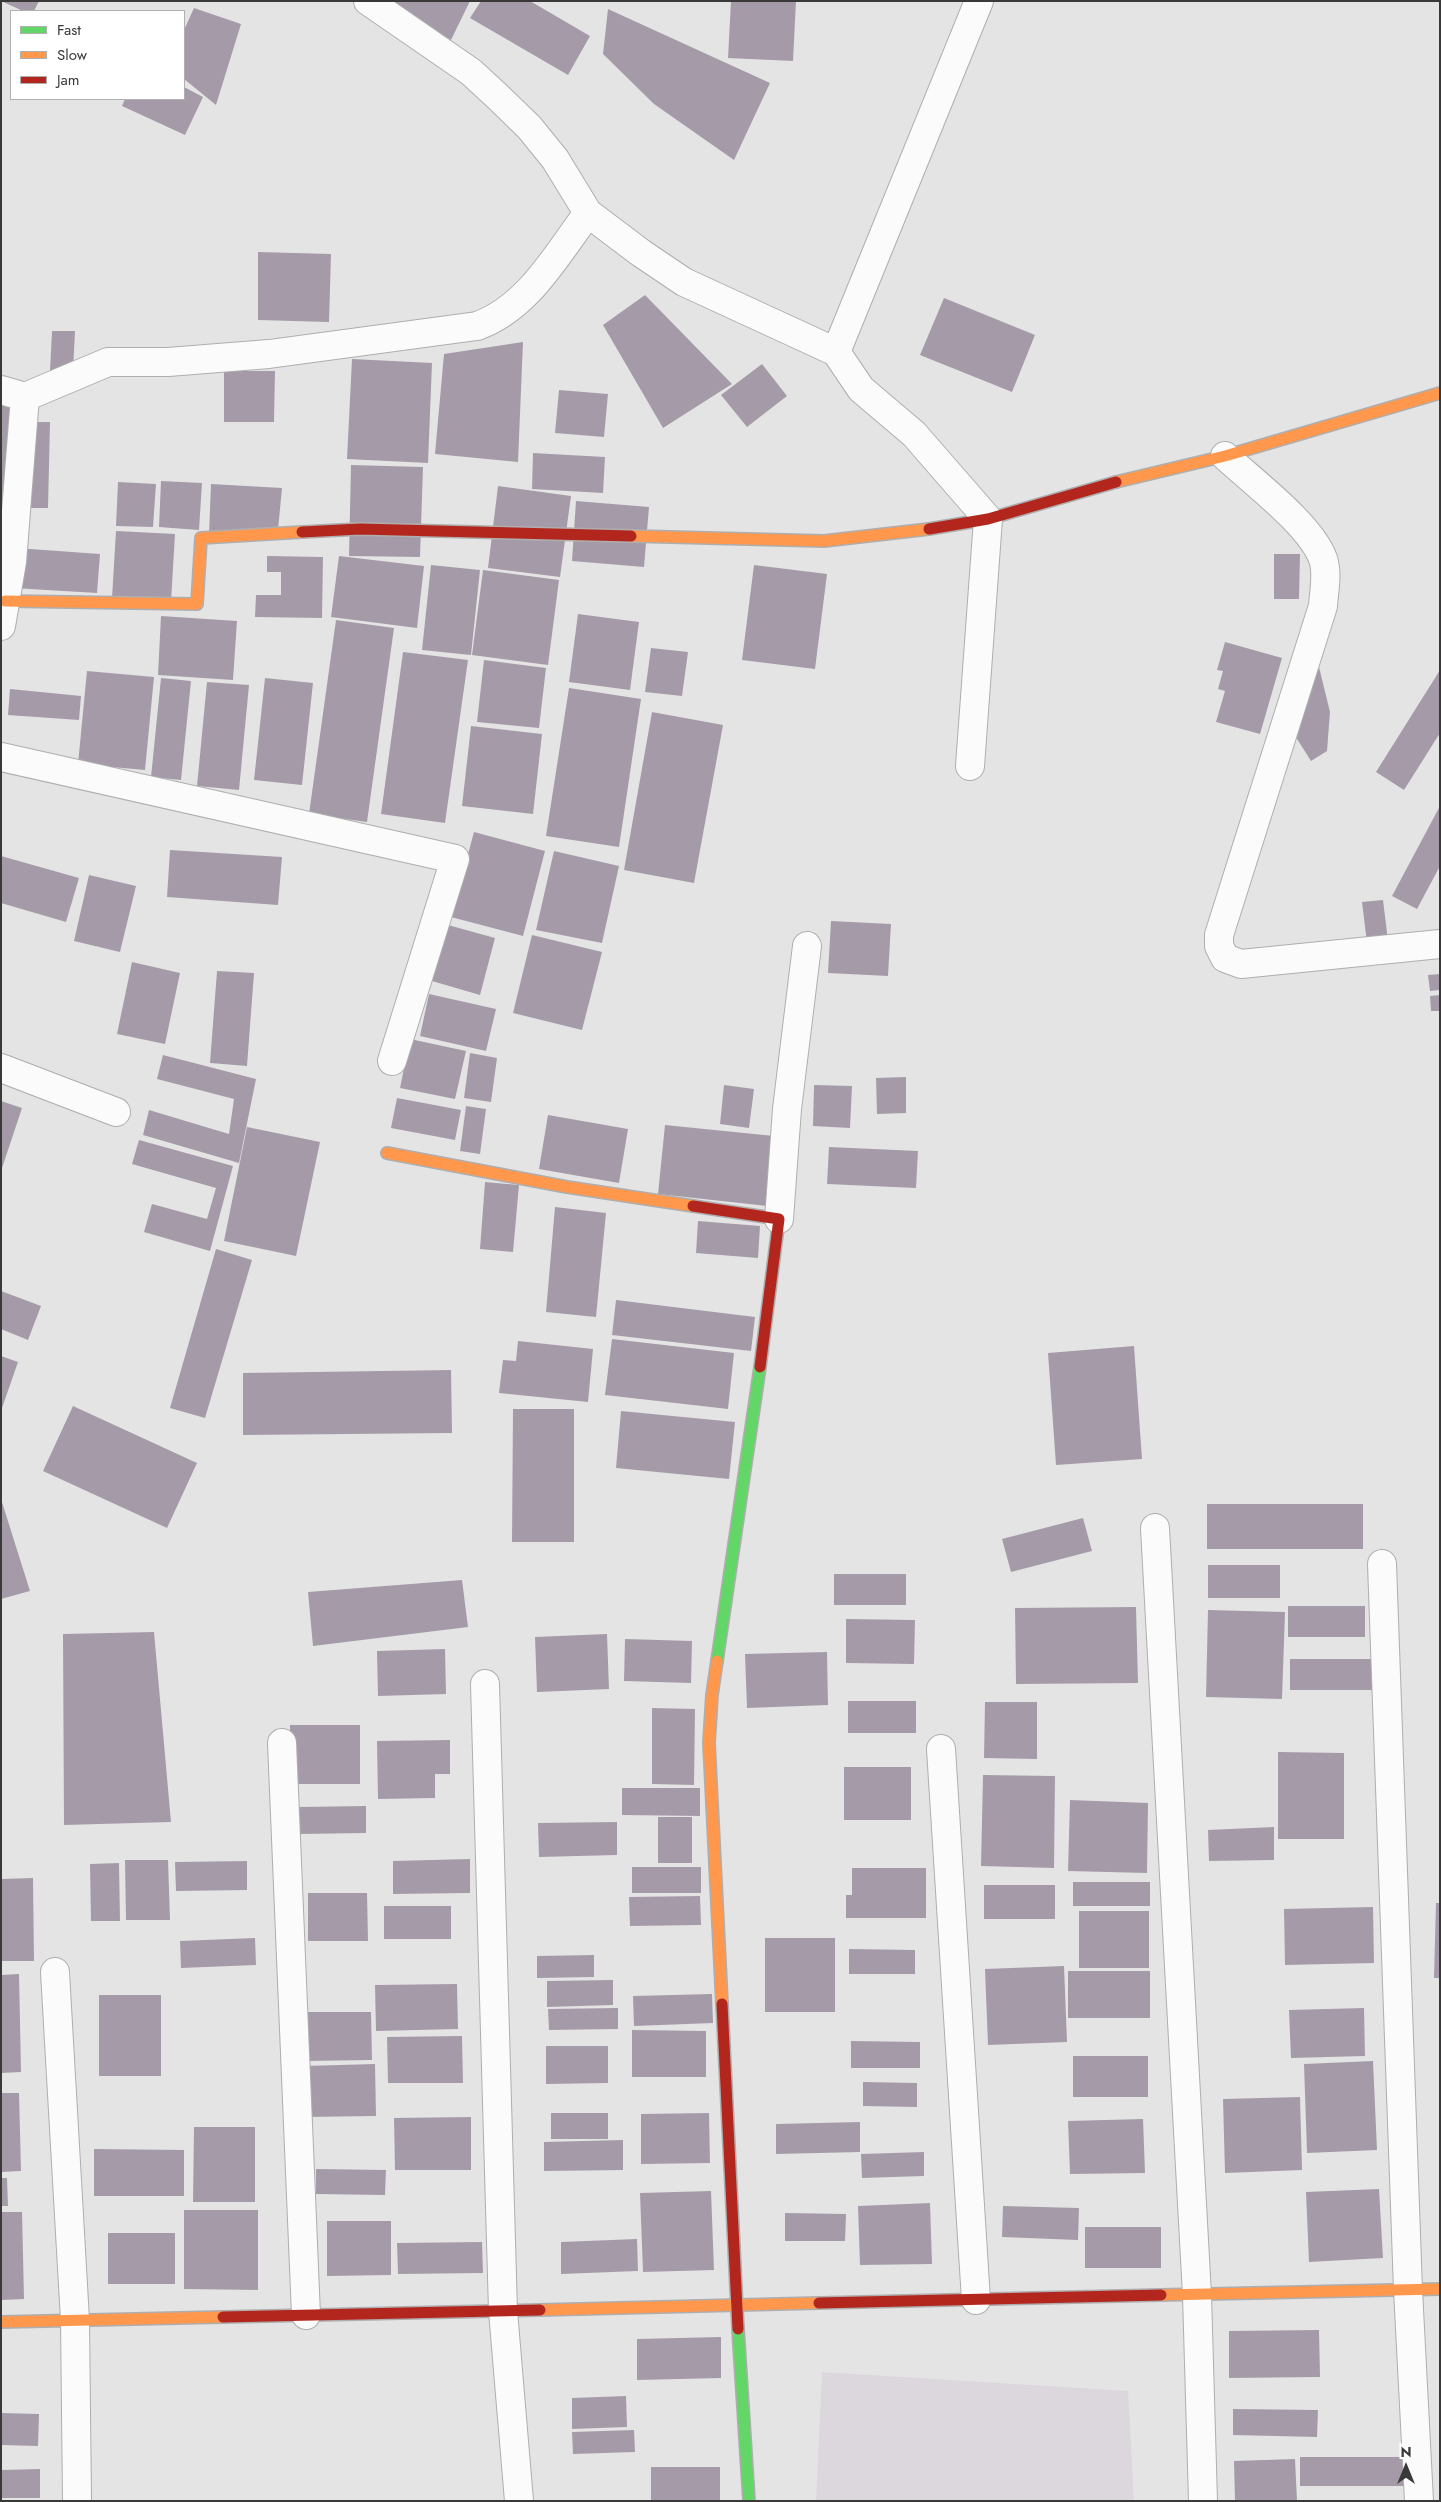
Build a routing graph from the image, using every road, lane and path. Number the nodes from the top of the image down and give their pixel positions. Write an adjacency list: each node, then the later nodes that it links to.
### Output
1 (368, 1): 3 (street)
2 (979, 1): 4 (street)
3 (588, 213): 4 (street); 6 (street)
4 (836, 352): 8 (street)
5 (1440, 393): 7 (street)
6 (13, 394): 9 (street)
7 (1225, 456): 8 (street); 12 (street)
8 (988, 519): 9 (street); 11 (street)
9 (3, 614)
10 (1, 757): 14 (street)
11 (970, 766)
12 (1440, 944)
13 (807, 946): 18 (street)
14 (392, 1061)
15 (1, 1068): 16 (street)
16 (116, 1112)
17 (387, 1153): 18 (street)
18 (779, 1219): 29 (street)
19 (1155, 1528): 27 (street)
20 (1382, 1564): 26 (street)
21 (485, 1684): 30 (street)
22 (282, 1743): 31 (street)
23 (941, 1748): 28 (street)
24 (55, 1972): 32 (street)
25 (1440, 2289): 26 (street)
26 (1408, 2290): 27 (street); 38 (street)
27 (1197, 2295): 28 (street); 37 (street)
28 (976, 2300): 29 (street)
29 (736, 2305): 30 (street); 36 (street)
30 (503, 2311): 31 (street); 35 (street)
31 (306, 2315): 32 (street)
32 (75, 2320): 33 (street); 34 (street)
33 (1, 2322)
34 (78, 2501)
35 (519, 2501)
36 (749, 2501)
37 (1203, 2501)
38 (1419, 2501)

